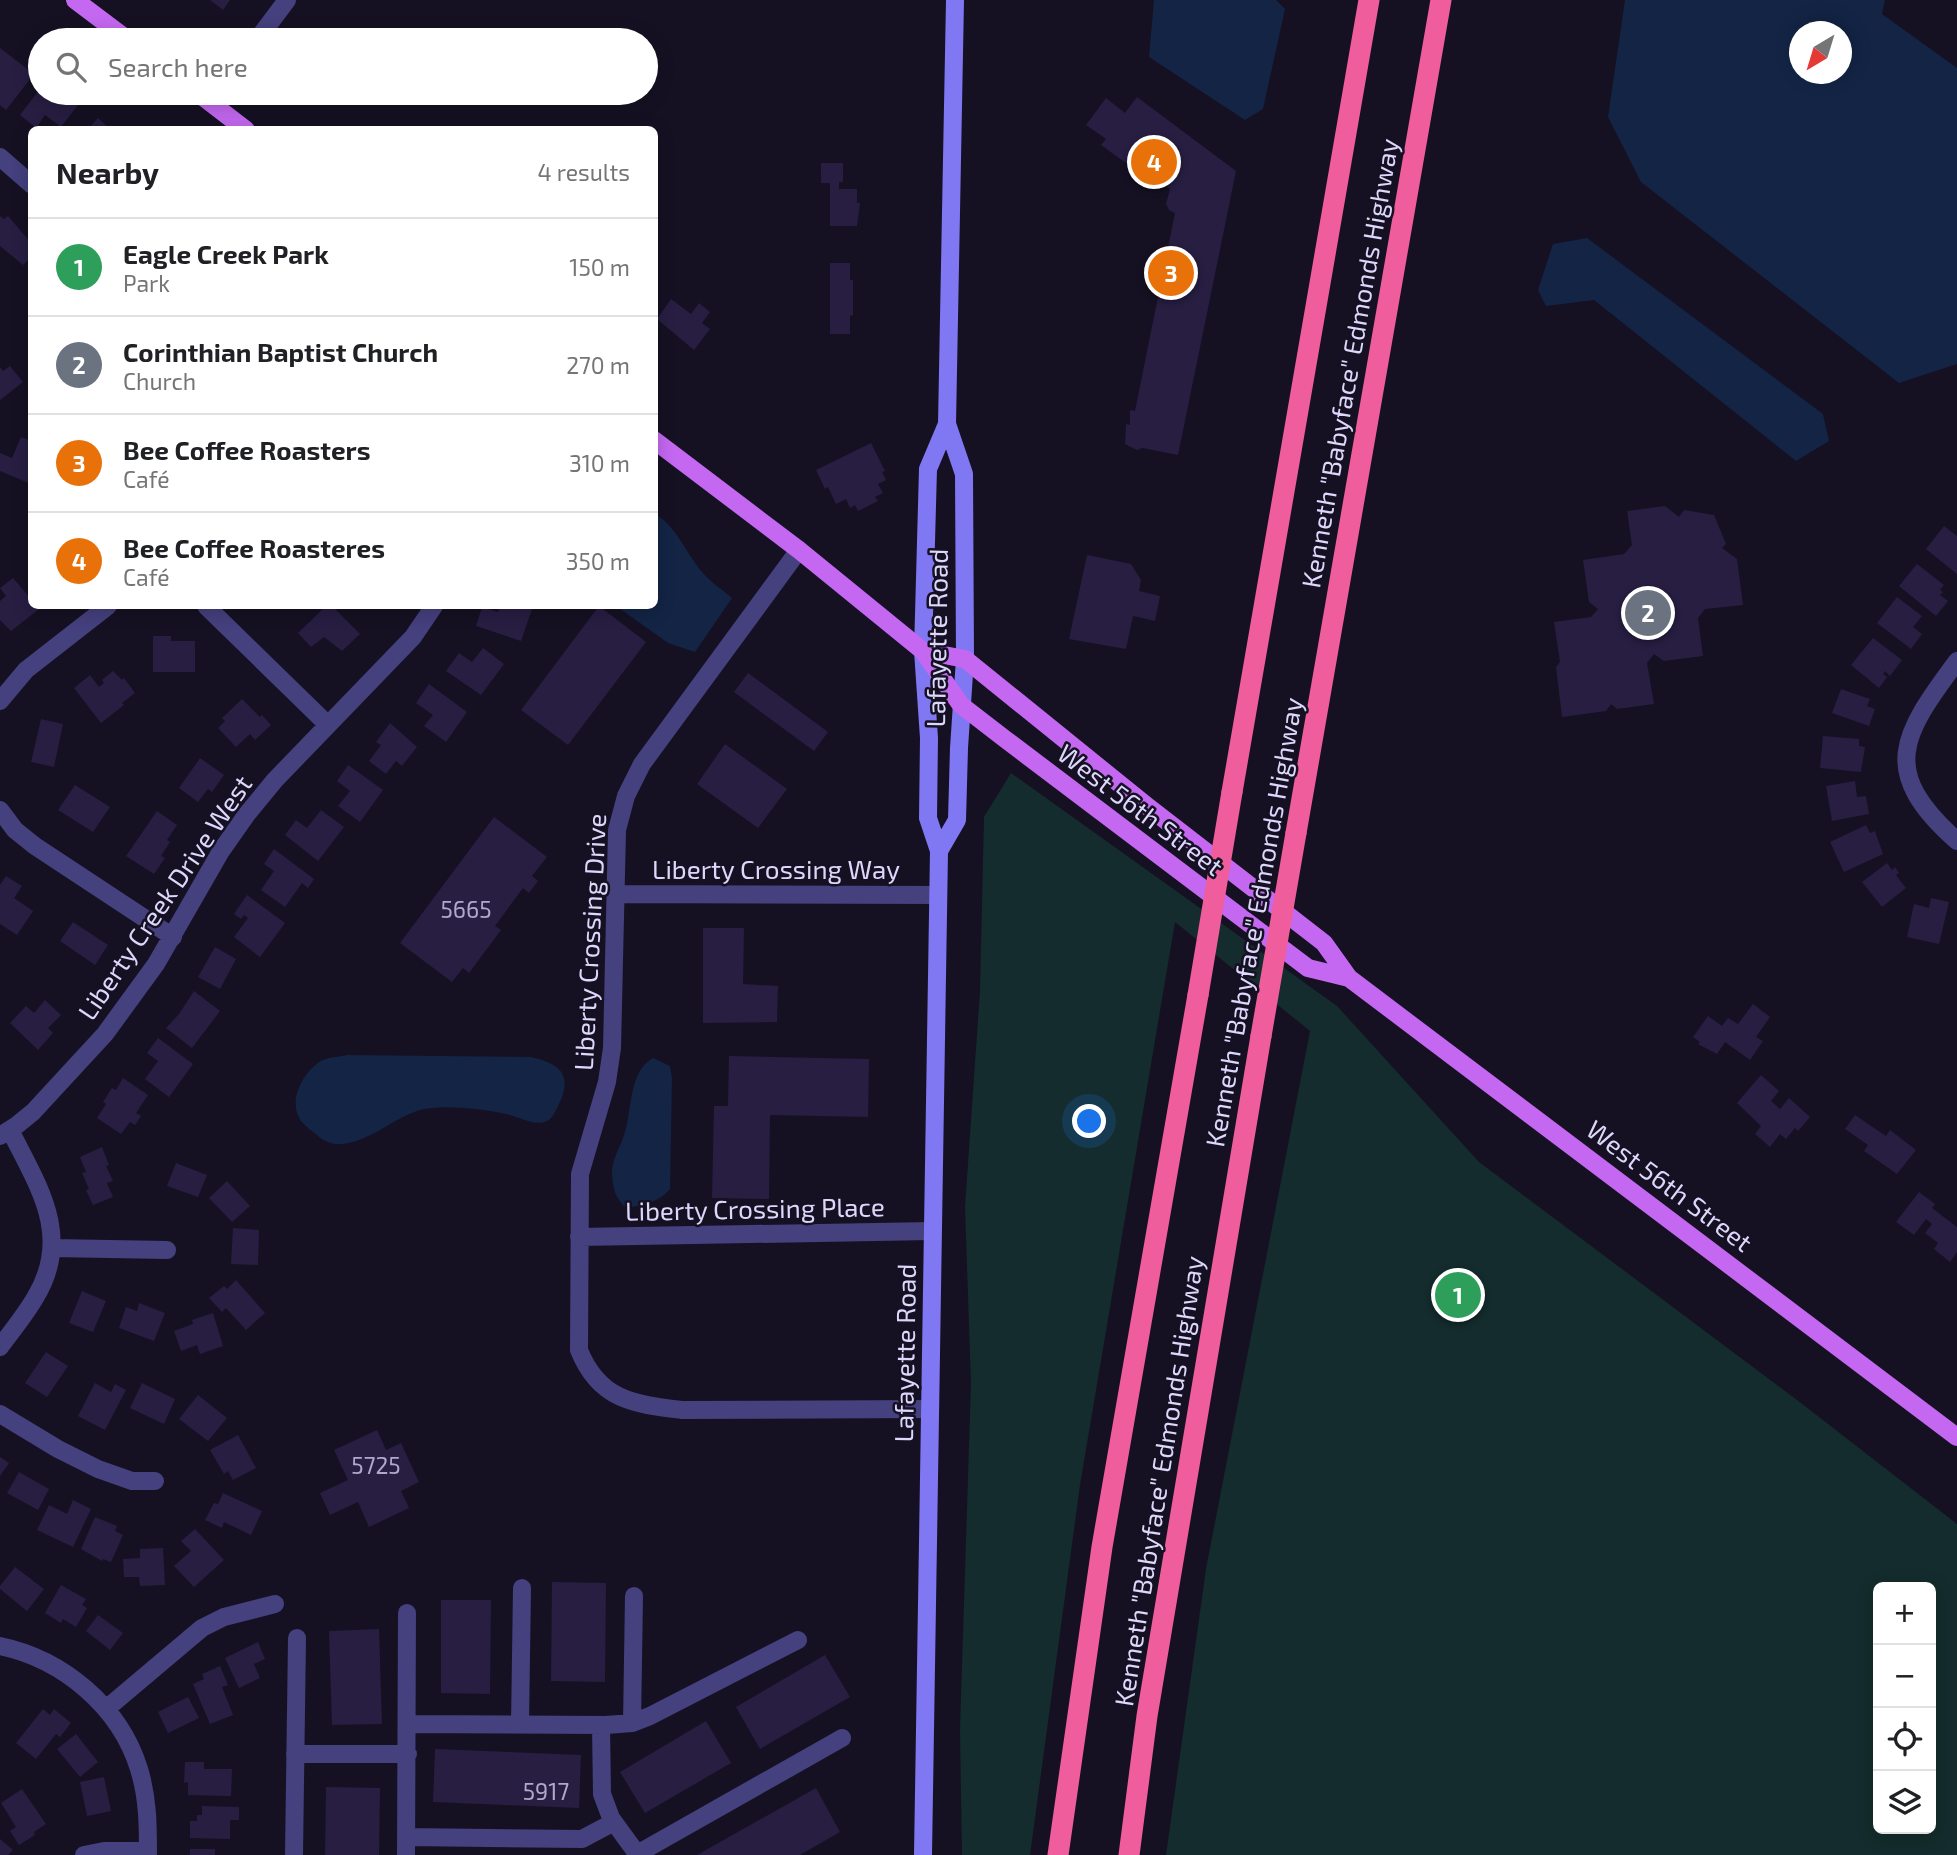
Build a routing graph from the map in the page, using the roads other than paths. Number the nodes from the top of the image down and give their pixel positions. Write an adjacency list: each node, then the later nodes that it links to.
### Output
1 (75, 0): 6 (main road)
2 (287, 0): 7 (street)
3 (955, 0): 12 (main road, Lafayette Road)
4 (1368, 0): 63 (highway, Kenneth "Babyface" Edmonds Highway, bridge)
5 (1441, 0): 64 (highway, Kenneth "Babyface" Edmonds Highway, bridge)
6 (112, 28)
7 (266, 28)
8 (219, 105): 9 (main road)
9 (242, 126)
10 (0, 157): 11 (street)
11 (28, 182)
12 (947, 424): 18 (main road, Lafayette Road); 19 (main road, Lafayette Road)
13 (658, 443): 14 (main road, West 56th Street)
14 (799, 550): 18 (main road, West 56th Street); 27 (street, Liberty Crossing Drive)
15 (104, 609): 21 (street)
16 (209, 609): 23 (street)
17 (432, 609): 23 (street, Liberty Creek Drive West)
18 (923, 651): 19 (main road, West 56th Street); 22 (main road, West 56th Street); 26 (main road, Lafayette Road)
19 (965, 659): 22 (main road, Lafayette Road); 30 (main road, West 56th Street)
20 (1957, 661): 25 (street)
21 (0, 701)
22 (961, 705): 26 (main road, Lafayette Road); 30 (main road, West 56th Street)
23 (328, 725): 29 (street, Liberty Creek Drive West)
24 (0, 810): 29 (street)
25 (1957, 841)
26 (939, 851): 28 (main road, Lafayette Road)
27 (615, 894): 28 (street, Liberty Crossing Way); 33 (street, Liberty Crossing Drive)
28 (938, 895): 32 (main road, Lafayette Road)
29 (173, 936): 31 (street, Liberty Creek Drive West)
30 (1349, 978): 39 (main road, West 56th Street)
31 (5, 1133): 34 (street, Liberty Creek Drive West)
32 (932, 1231): 33 (street, Liberty Crossing Place); 37 (main road, Lafayette Road)
33 (579, 1237): 37 (street, Liberty Crossing Drive)
34 (52, 1248): 35 (street); 36 (street, Liberty Creek Drive West)
35 (167, 1250)
36 (0, 1347)
37 (930, 1409): 62 (main road, Lafayette Road)
38 (0, 1414): 40 (street)
39 (1957, 1437)
40 (155, 1480)
41 (522, 1588): 51 (street)
42 (634, 1596): 49 (street)
43 (275, 1604): 48 (street)
44 (407, 1613): 50 (street)
45 (296, 1638): 54 (street)
46 (798, 1640): 49 (street)
47 (0, 1646): 48 (street)
48 (106, 1709): 58 (street)
49 (632, 1723): 52 (street)
50 (408, 1724): 51 (street); 55 (street)
51 (520, 1724): 52 (street)
52 (601, 1725): 56 (street)
53 (842, 1738): 61 (street)
54 (295, 1754): 55 (street); 60 (street)
55 (408, 1754): 57 (street)
56 (614, 1822): 57 (street); 61 (street)
57 (406, 1846)
58 (148, 1853): 59 (street)
59 (84, 1855)
60 (294, 1855)
61 (637, 1855)
62 (923, 1855)
63 (1058, 1855)
64 (1129, 1855)

